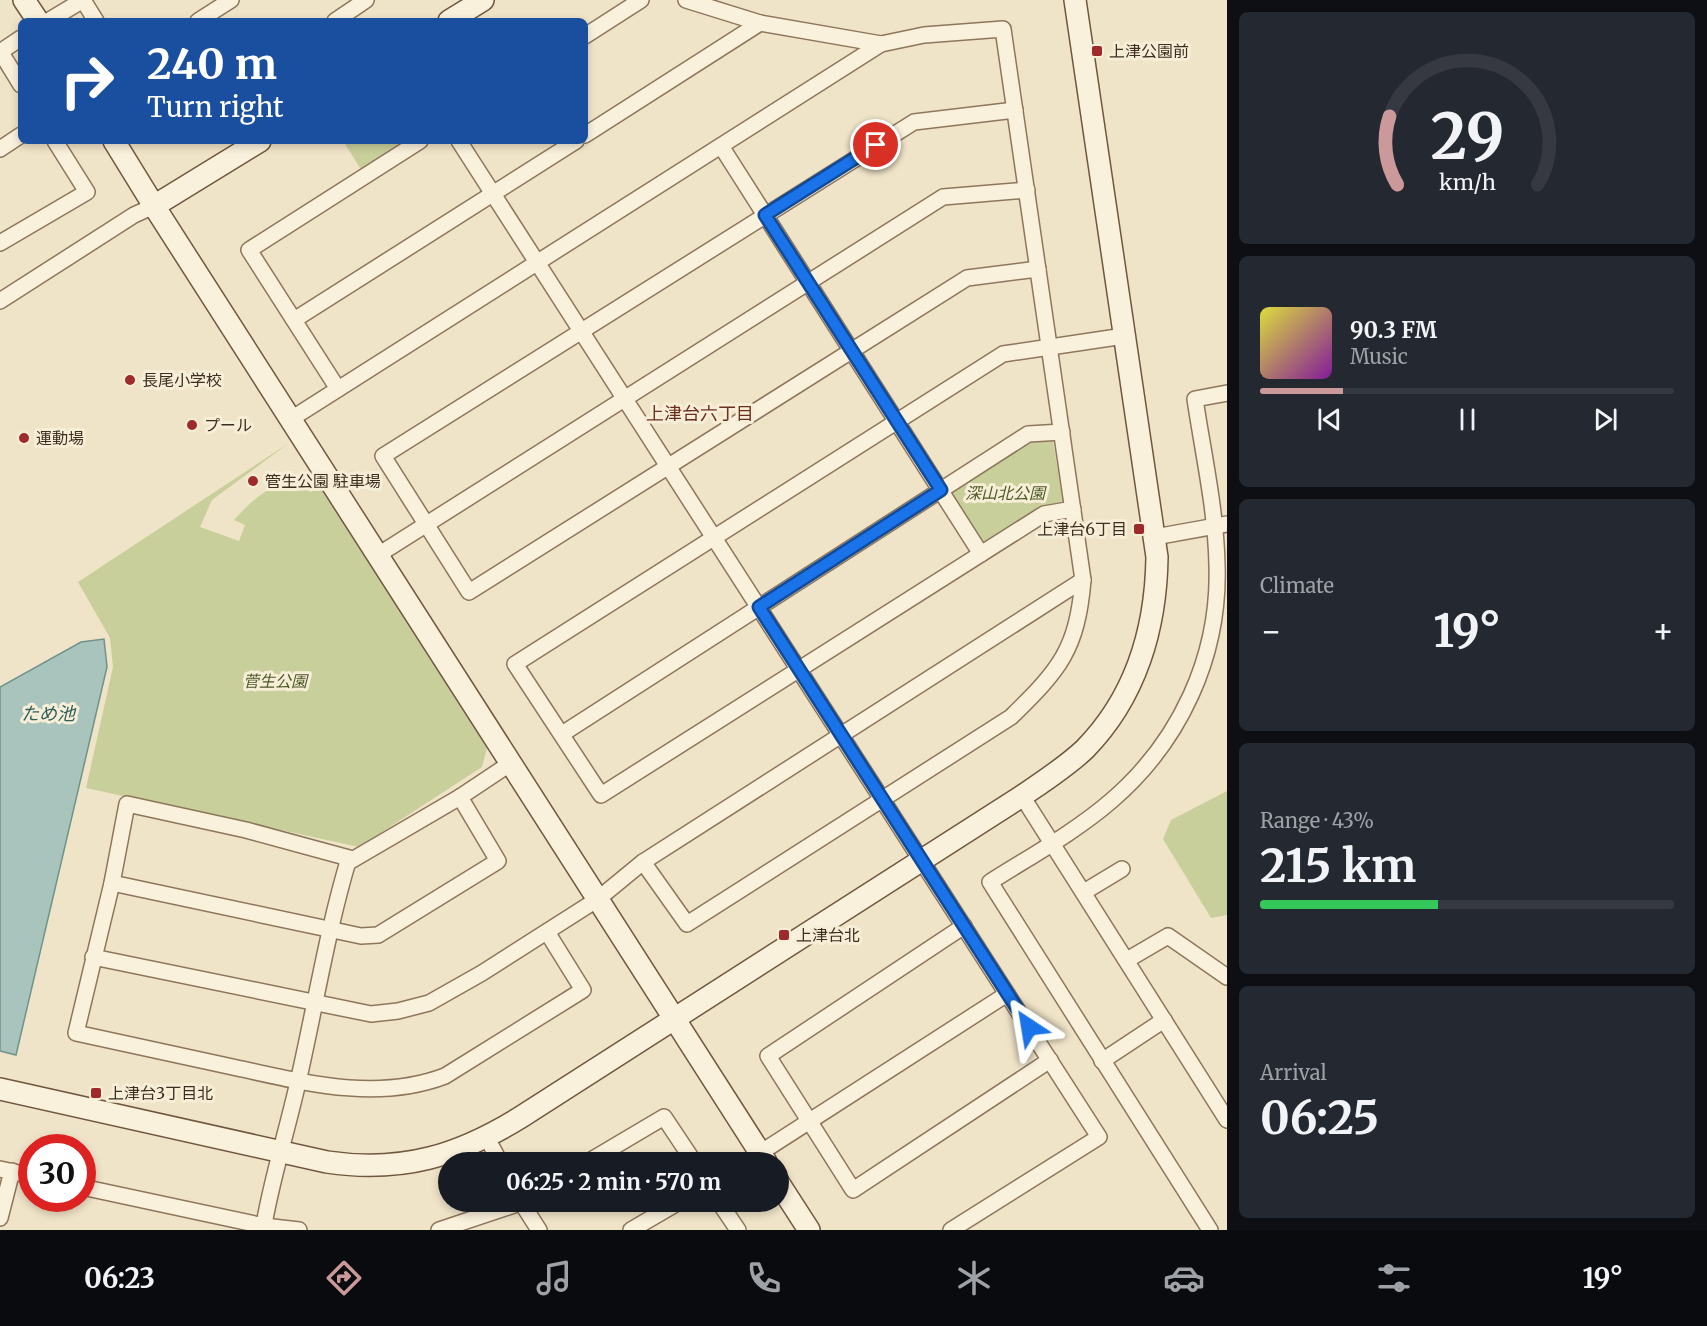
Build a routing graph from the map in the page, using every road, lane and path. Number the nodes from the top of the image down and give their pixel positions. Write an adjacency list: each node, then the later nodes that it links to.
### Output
1 (24, 0): 9 (street)
2 (83, 0): 10 (street); 11 (street)
3 (231, 0): 12 (street)
4 (366, 0): 13 (street)
5 (483, 0): 14 (street)
6 (641, 0): 16 (street)
7 (686, 0): 15 (street)
8 (1075, 0): 43 (street)
9 (36, 18)
10 (53, 18)
11 (94, 18)
12 (203, 18)
13 (339, 18)
14 (454, 18)
15 (760, 23): 18 (street); 22 (street)
16 (588, 34)
17 (18, 40): 19 (street)
18 (881, 44): 21 (street); 30 (street)
19 (0, 52): 20 (street)
20 (18, 80)
21 (1015, 110): 32 (street); 35 (street)
22 (588, 133)
23 (18, 137): 31 (street)
24 (57, 144): 36 (street)
25 (116, 144): 34 (street)
26 (255, 144): 34 (street)
27 (415, 144): 41 (street)
28 (461, 144): 33 (street)
29 (571, 144): 33 (street)
30 (720, 146): 35 (street); 37 (street)
31 (0, 148)
32 (1027, 190): 38 (street); 39 (street)
33 (493, 194): 37 (street); 41 (street)
34 (154, 206): 40 (street); 49 (street)
35 (765, 215): 39 (street); 42 (street)
36 (0, 243)
37 (537, 262): 42 (street); 46 (street)
38 (1038, 269): 44 (street); 45 (street)
39 (808, 283): 45 (street); 48 (street)
40 (0, 301)
41 (294, 320): 46 (street)
42 (581, 331): 48 (street); 55 (street)
43 (1124, 336): 44 (street); 57 (street)
44 (1050, 347): 50 (street); 51 (street)
45 (852, 351): 50 (street); 52 (street)
46 (338, 389): 49 (street)
47 (1227, 393): 56 (street)
48 (625, 399): 52 (street); 55 (street)
49 (291, 419): 60 (street)
50 (897, 422): 53 (street); 58 (street)
51 (1062, 432): 53 (street); 54 (street)
52 (668, 466): 55 (street); 58 (street)
53 (941, 490): 59 (street); 62 (street)
54 (1073, 509): 59 (street); 61 (street)
55 (427, 525): 60 (street)
56 (1221, 525): 57 (street); 63 (street)
57 (1155, 537): 69 (street)
58 (714, 538): 62 (street); 66 (street)
59 (981, 554): 65 (street)
60 (378, 555): 68 (street)
61 (1083, 580): 67 (street); 71 (street)
62 (759, 607): 65 (street); 66 (street)
63 (1211, 639): 64 (street); 72 (street)
64 (1227, 644)
65 (799, 670): 66 (street); 67 (street)
66 (562, 734)
67 (840, 734): 71 (street); 74 (street)
68 (511, 763): 70 (street); 79 (street)
69 (1022, 795): 72 (street); 73 (street)
70 (460, 797): 75 (street); 81 (street)
71 (882, 799): 73 (street); 74 (street)
72 (1052, 842): 78 (street); 91 (street)
73 (922, 860): 80 (street); 88 (street)
74 (643, 862): 79 (street)
75 (347, 863): 77 (street); 81 (street)
76 (1122, 869): 78 (street)
77 (112, 883): 81 (street); 83 (street)
78 (1084, 892): 84 (street)
79 (598, 899): 82 (street); 88 (street)
80 (964, 926): 86 (street); 95 (street)
81 (332, 929): 87 (street)
82 (547, 932): 87 (street); 92 (street)
83 (93, 957): 87 (street); 92 (street)
84 (1127, 960): 85 (street); 89 (street)
85 (1227, 977)
86 (1007, 994): 90 (street); 95 (street)
87 (315, 1004): 92 (street)
88 (674, 1020): 96 (street); 101 (street)
89 (1164, 1020): 91 (street); 94 (street)
90 (1050, 1060): 95 (street); 118 (street)
91 (1102, 1061): 119 (street)
92 (298, 1081): 97 (street)
93 (0, 1089): 97 (street)
94 (1225, 1113)
95 (810, 1122): 102 (street)
96 (488, 1138): 97 (street); 98 (street)
97 (282, 1151): 111 (street)
98 (495, 1152)
99 (605, 1152): 100 (street)
100 (687, 1152)
101 (753, 1152)
102 (769, 1152)
103 (6, 1170): 110 (street)
104 (96, 1190): 111 (street)
105 (789, 1199): 117 (street)
106 (492, 1212): 113 (street)
107 (528, 1212): 114 (street)
108 (662, 1212): 115 (street)
109 (726, 1212): 116 (street)
110 (0, 1218)
111 (263, 1228): 112 (street)
112 (299, 1230)
113 (439, 1230)
114 (539, 1230)
115 (631, 1230)
116 (738, 1230)
117 (809, 1230)
118 (951, 1230)
119 (1210, 1230)

